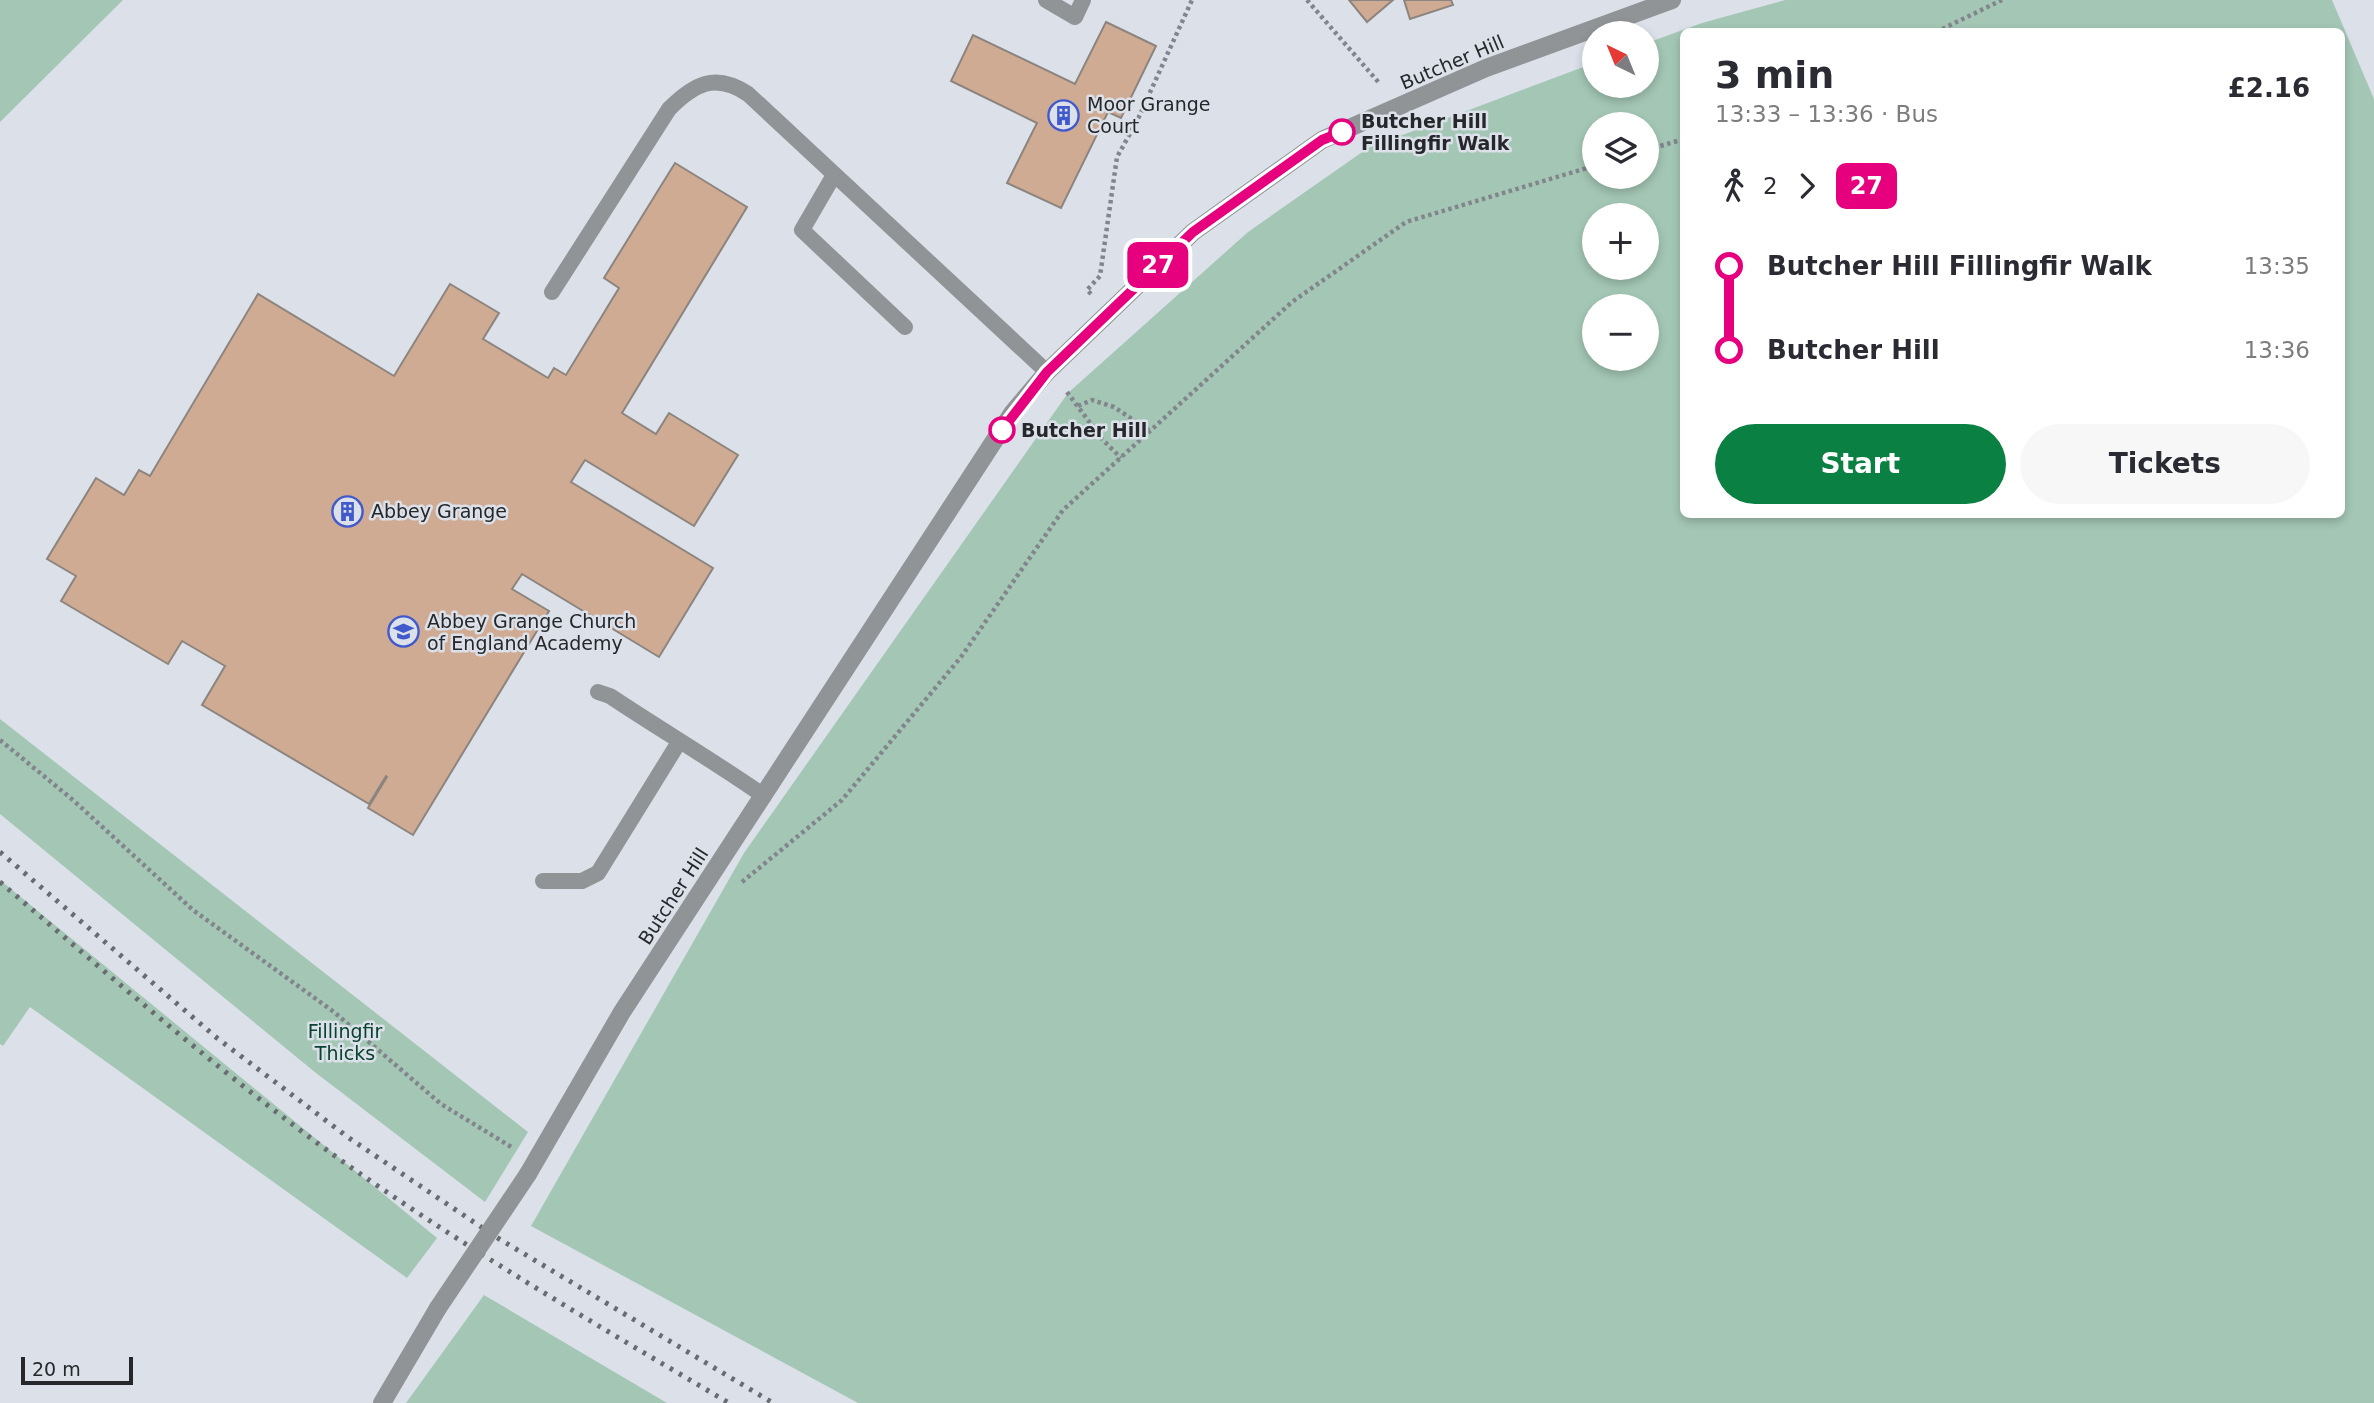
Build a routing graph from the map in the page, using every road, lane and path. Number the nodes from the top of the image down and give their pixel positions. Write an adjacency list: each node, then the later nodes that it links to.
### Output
1 (1046, 0): 2 (lane)
2 (1083, 0)
3 (1192, 0): 14 (path)
4 (1307, 0): 8 (path)
5 (1672, 0): 8 (street, Butcher Hill)
6 (2001, 0): 7 (path)
7 (1944, 28)
8 (1400, 106): 14 (street, Butcher Hill)
9 (1680, 140): 10 (path)
10 (1659, 146)
11 (1582, 170): 18 (path)
12 (834, 175): 13 (lane); 15 (lane); 16 (lane)
13 (552, 292)
14 (1107, 312): 16 (street, Butcher Hill)
15 (905, 327)
16 (1047, 372): 17 (path); 23 (street, Butcher Hill)
17 (1078, 406): 18 (path); 19 (path)
18 (1150, 431): 19 (path)
19 (1121, 458): 25 (path)
20 (598, 692): 22 (lane)
21 (0, 740): 26 (path)
22 (679, 742): 23 (lane); 24 (lane)
23 (764, 796): 26 (street, Butcher Hill)
24 (542, 881)
25 (738, 886)
26 (532, 1168): 27 (street, Butcher Hill, bridge)
27 (382, 1403)

